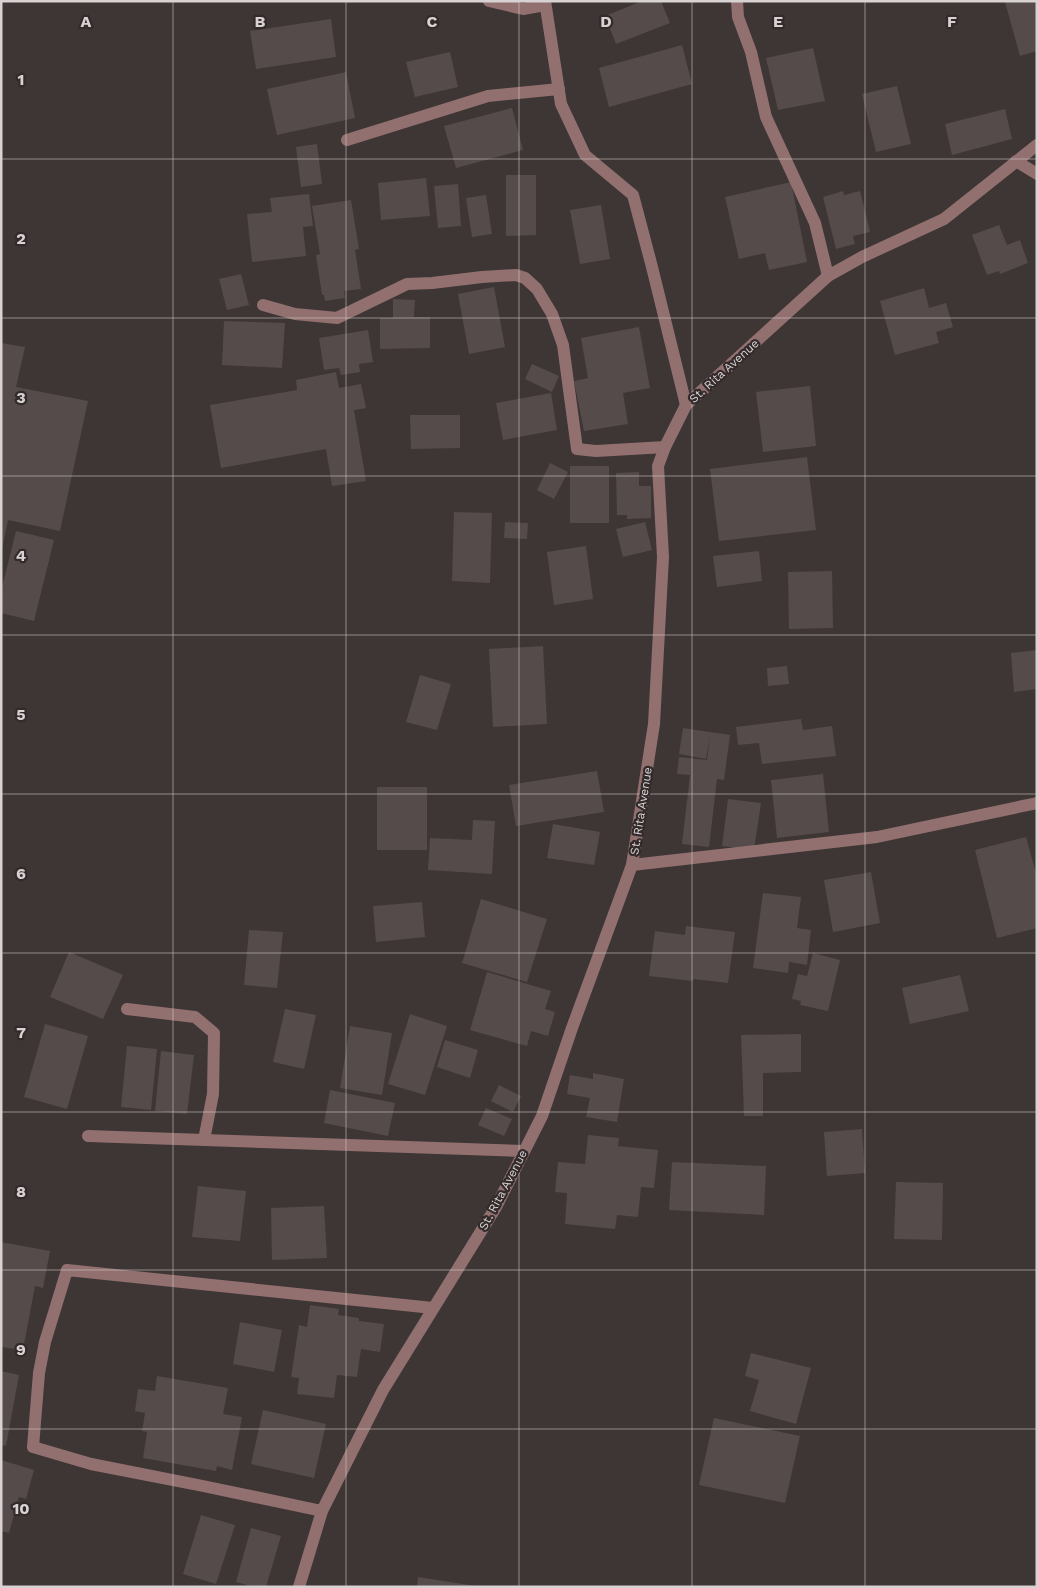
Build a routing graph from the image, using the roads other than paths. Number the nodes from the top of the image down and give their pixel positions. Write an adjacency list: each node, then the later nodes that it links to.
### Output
1 (489, 1): 3 (street)
2 (737, 1): 9 (street)
3 (545, 3): 4 (street)
4 (559, 89): 5 (street); 11 (street)
5 (347, 140)
6 (1037, 145): 7 (street, St. Rita Avenue)
7 (1016, 161): 8 (street); 9 (street, St. Rita Avenue)
8 (1037, 174)
9 (828, 276): 11 (street, St. Rita Avenue)
10 (263, 305): 12 (street)
11 (686, 405): 12 (street, St. Rita Avenue)
12 (665, 447): 14 (street, St. Rita Avenue)
13 (1037, 803): 14 (street)
14 (632, 865): 18 (street, St. Rita Avenue)
15 (127, 1009): 17 (street)
16 (88, 1136): 17 (street)
17 (204, 1140): 18 (street)
18 (524, 1151): 19 (street, St. Rita Avenue)
19 (433, 1308): 20 (street, St. Rita Avenue); 20 (street)
20 (322, 1511): 21 (street, St. Rita Avenue)
21 (299, 1587)

